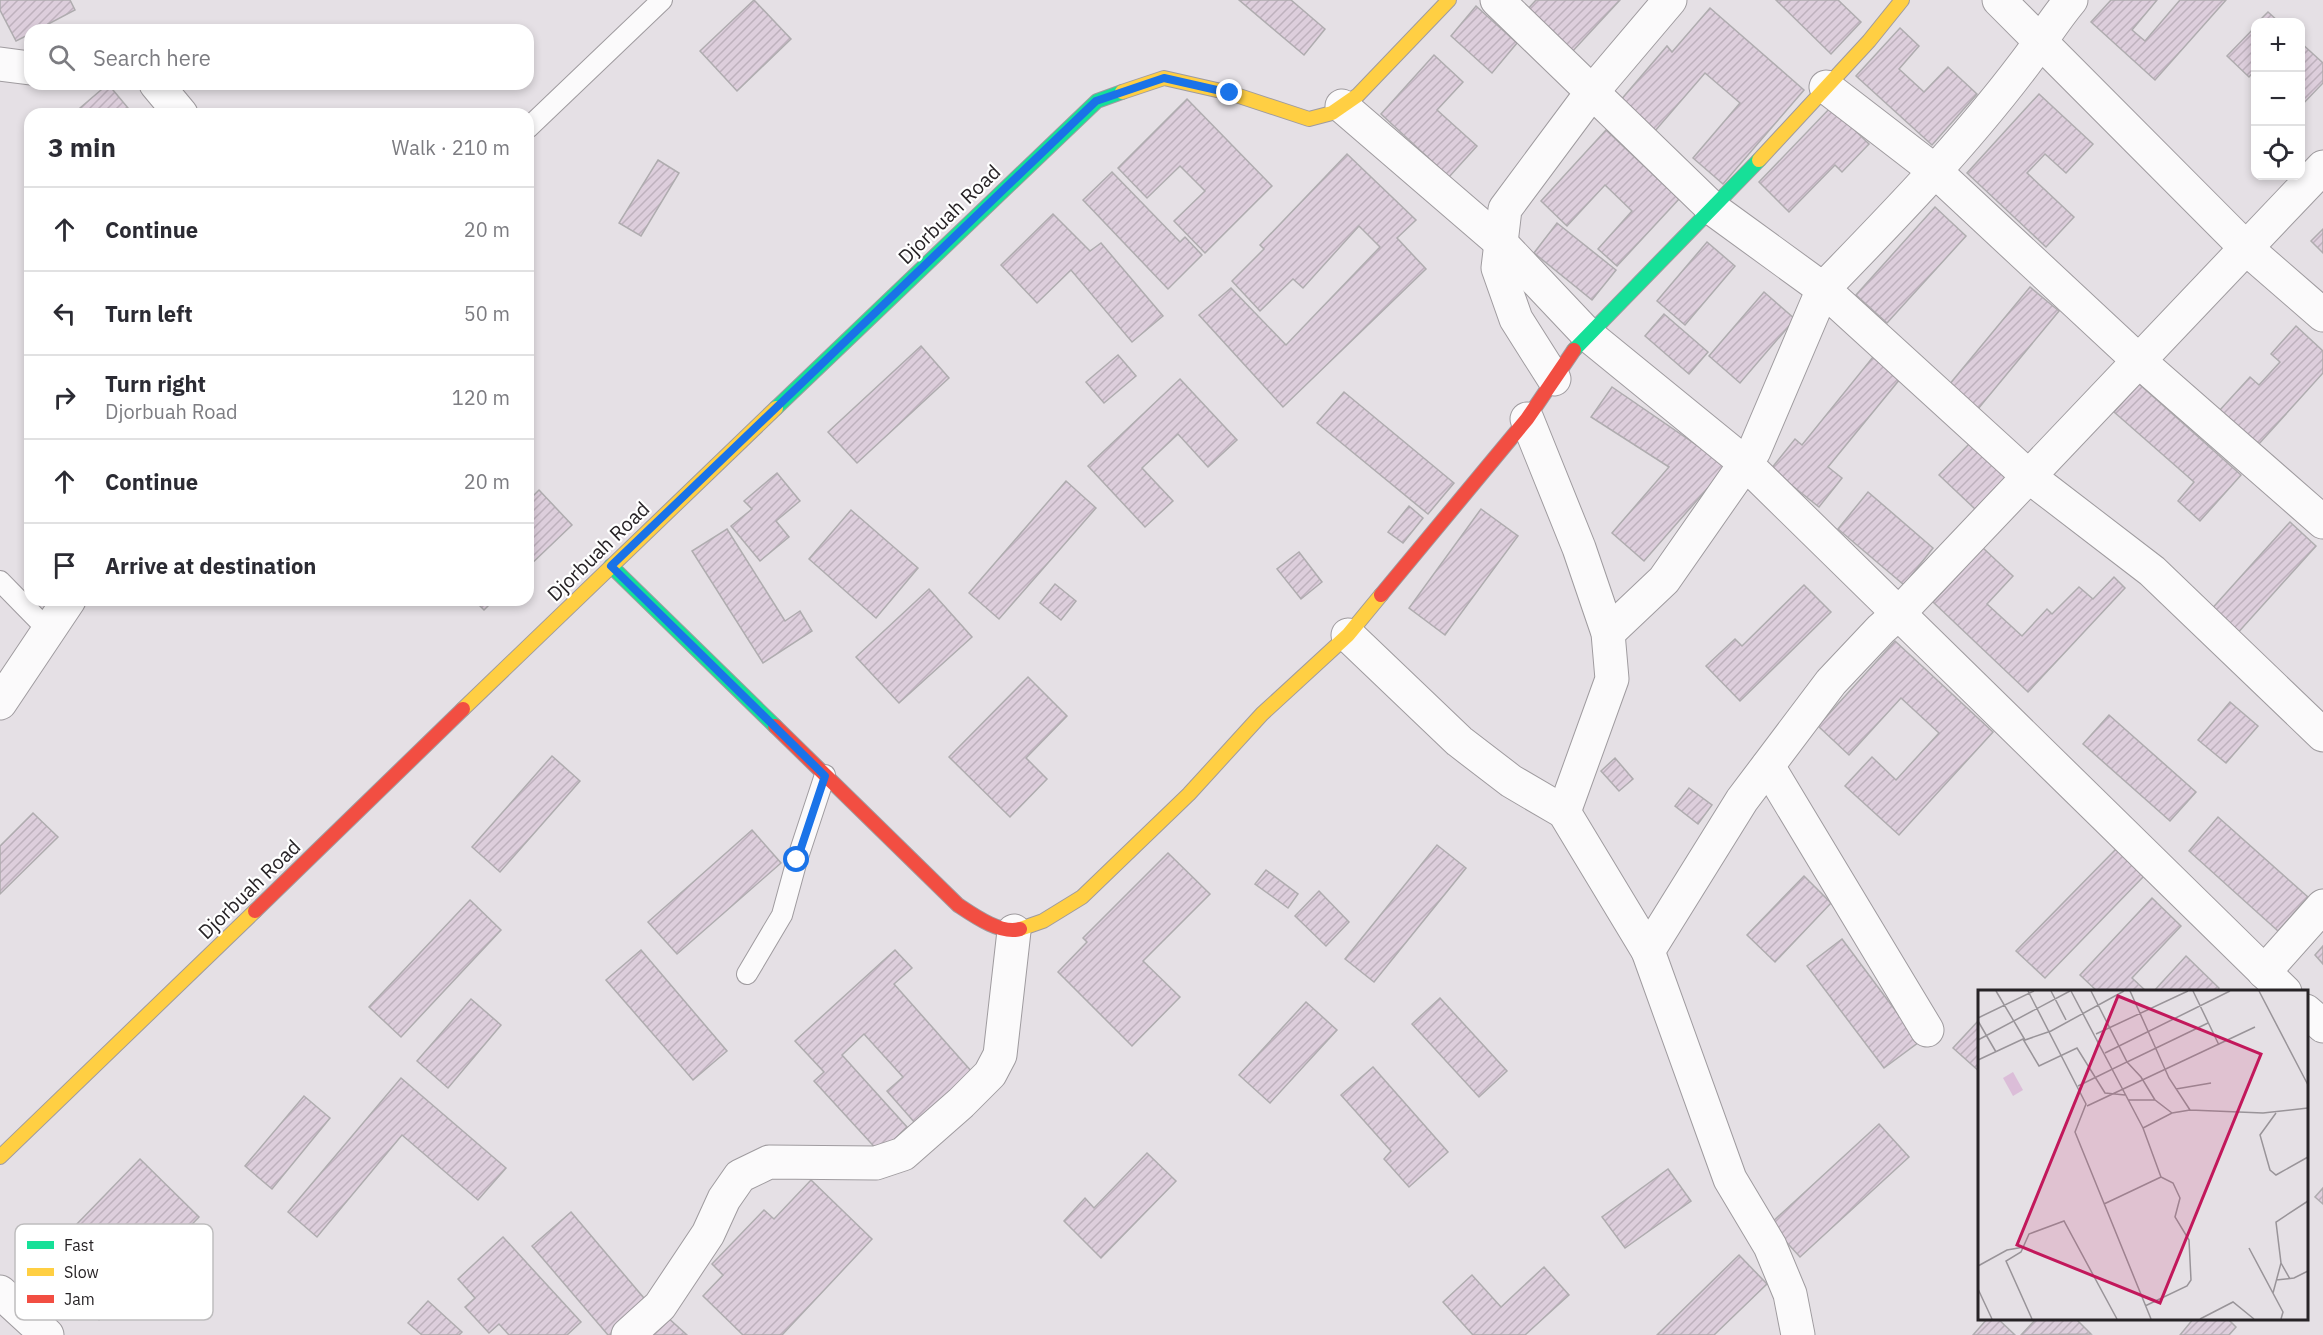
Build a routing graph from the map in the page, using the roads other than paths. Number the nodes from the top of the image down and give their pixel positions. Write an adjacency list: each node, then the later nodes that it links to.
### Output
1 (662, 0): 14 (lane)
2 (1449, 0): 12 (street)
3 (1497, 0): 11 (street)
4 (1670, 0): 11 (street)
5 (1902, 0): 9 (street)
6 (1999, 0): 8 (street)
7 (2071, 0): 8 (street)
8 (2041, 39): 16 (street); 19 (street)
9 (1826, 87): 16 (street); 17 (street)
10 (161, 90): 13 (street)
11 (1592, 92): 17 (street); 18 (street)
12 (1342, 106): 18 (street); 29 (street, Djorbuah Road)
13 (176, 108)
14 (534, 122)
15 (2323, 167): 19 (street)
16 (1935, 171): 20 (street); 23 (street)
17 (1713, 209): 20 (street); 22 (street)
18 (1500, 242): 22 (street); 24 (street)
19 (2247, 249): 21 (street); 23 (street)
20 (1823, 289): 26 (street); 27 (street)
21 (2323, 315)
22 (1588, 335): 24 (street); 26 (street)
23 (2139, 361): 27 (street); 28 (street)
24 (1554, 379): 25 (street)
25 (1527, 419): 36 (street); 37 (street)
26 (1745, 463): 34 (street); 36 (street)
27 (2027, 476): 34 (street); 39 (street)
28 (2323, 522)
29 (611, 566): 41 (street); 51 (street, Djorbuah Road)
30 (0, 580): 31 (lane)
31 (24, 605)
32 (25, 606): 35 (lane)
33 (65, 606): 35 (street)
34 (1898, 614): 40 (street); 47 (street)
35 (49, 631): 38 (street)
36 (1608, 633): 42 (street)
37 (1348, 635): 42 (street); 44 (street)
38 (0, 703)
39 (2323, 735)
40 (1768, 766): 45 (street); 50 (street)
41 (825, 776): 44 (street); 46 (lane)
42 (1564, 812): 45 (street)
43 (2323, 906): 47 (street)
44 (1014, 931): 56 (street)
45 (1648, 951): 57 (street)
46 (747, 975)
47 (2274, 982)
48 (2308, 1012): 49 (street)
49 (2323, 1026)
50 (1927, 1030)
51 (0, 1157)
52 (0, 1292): 53 (street)
53 (15, 1306)
54 (31, 1320): 55 (street)
55 (47, 1335)
56 (628, 1335)
57 (1798, 1335)

